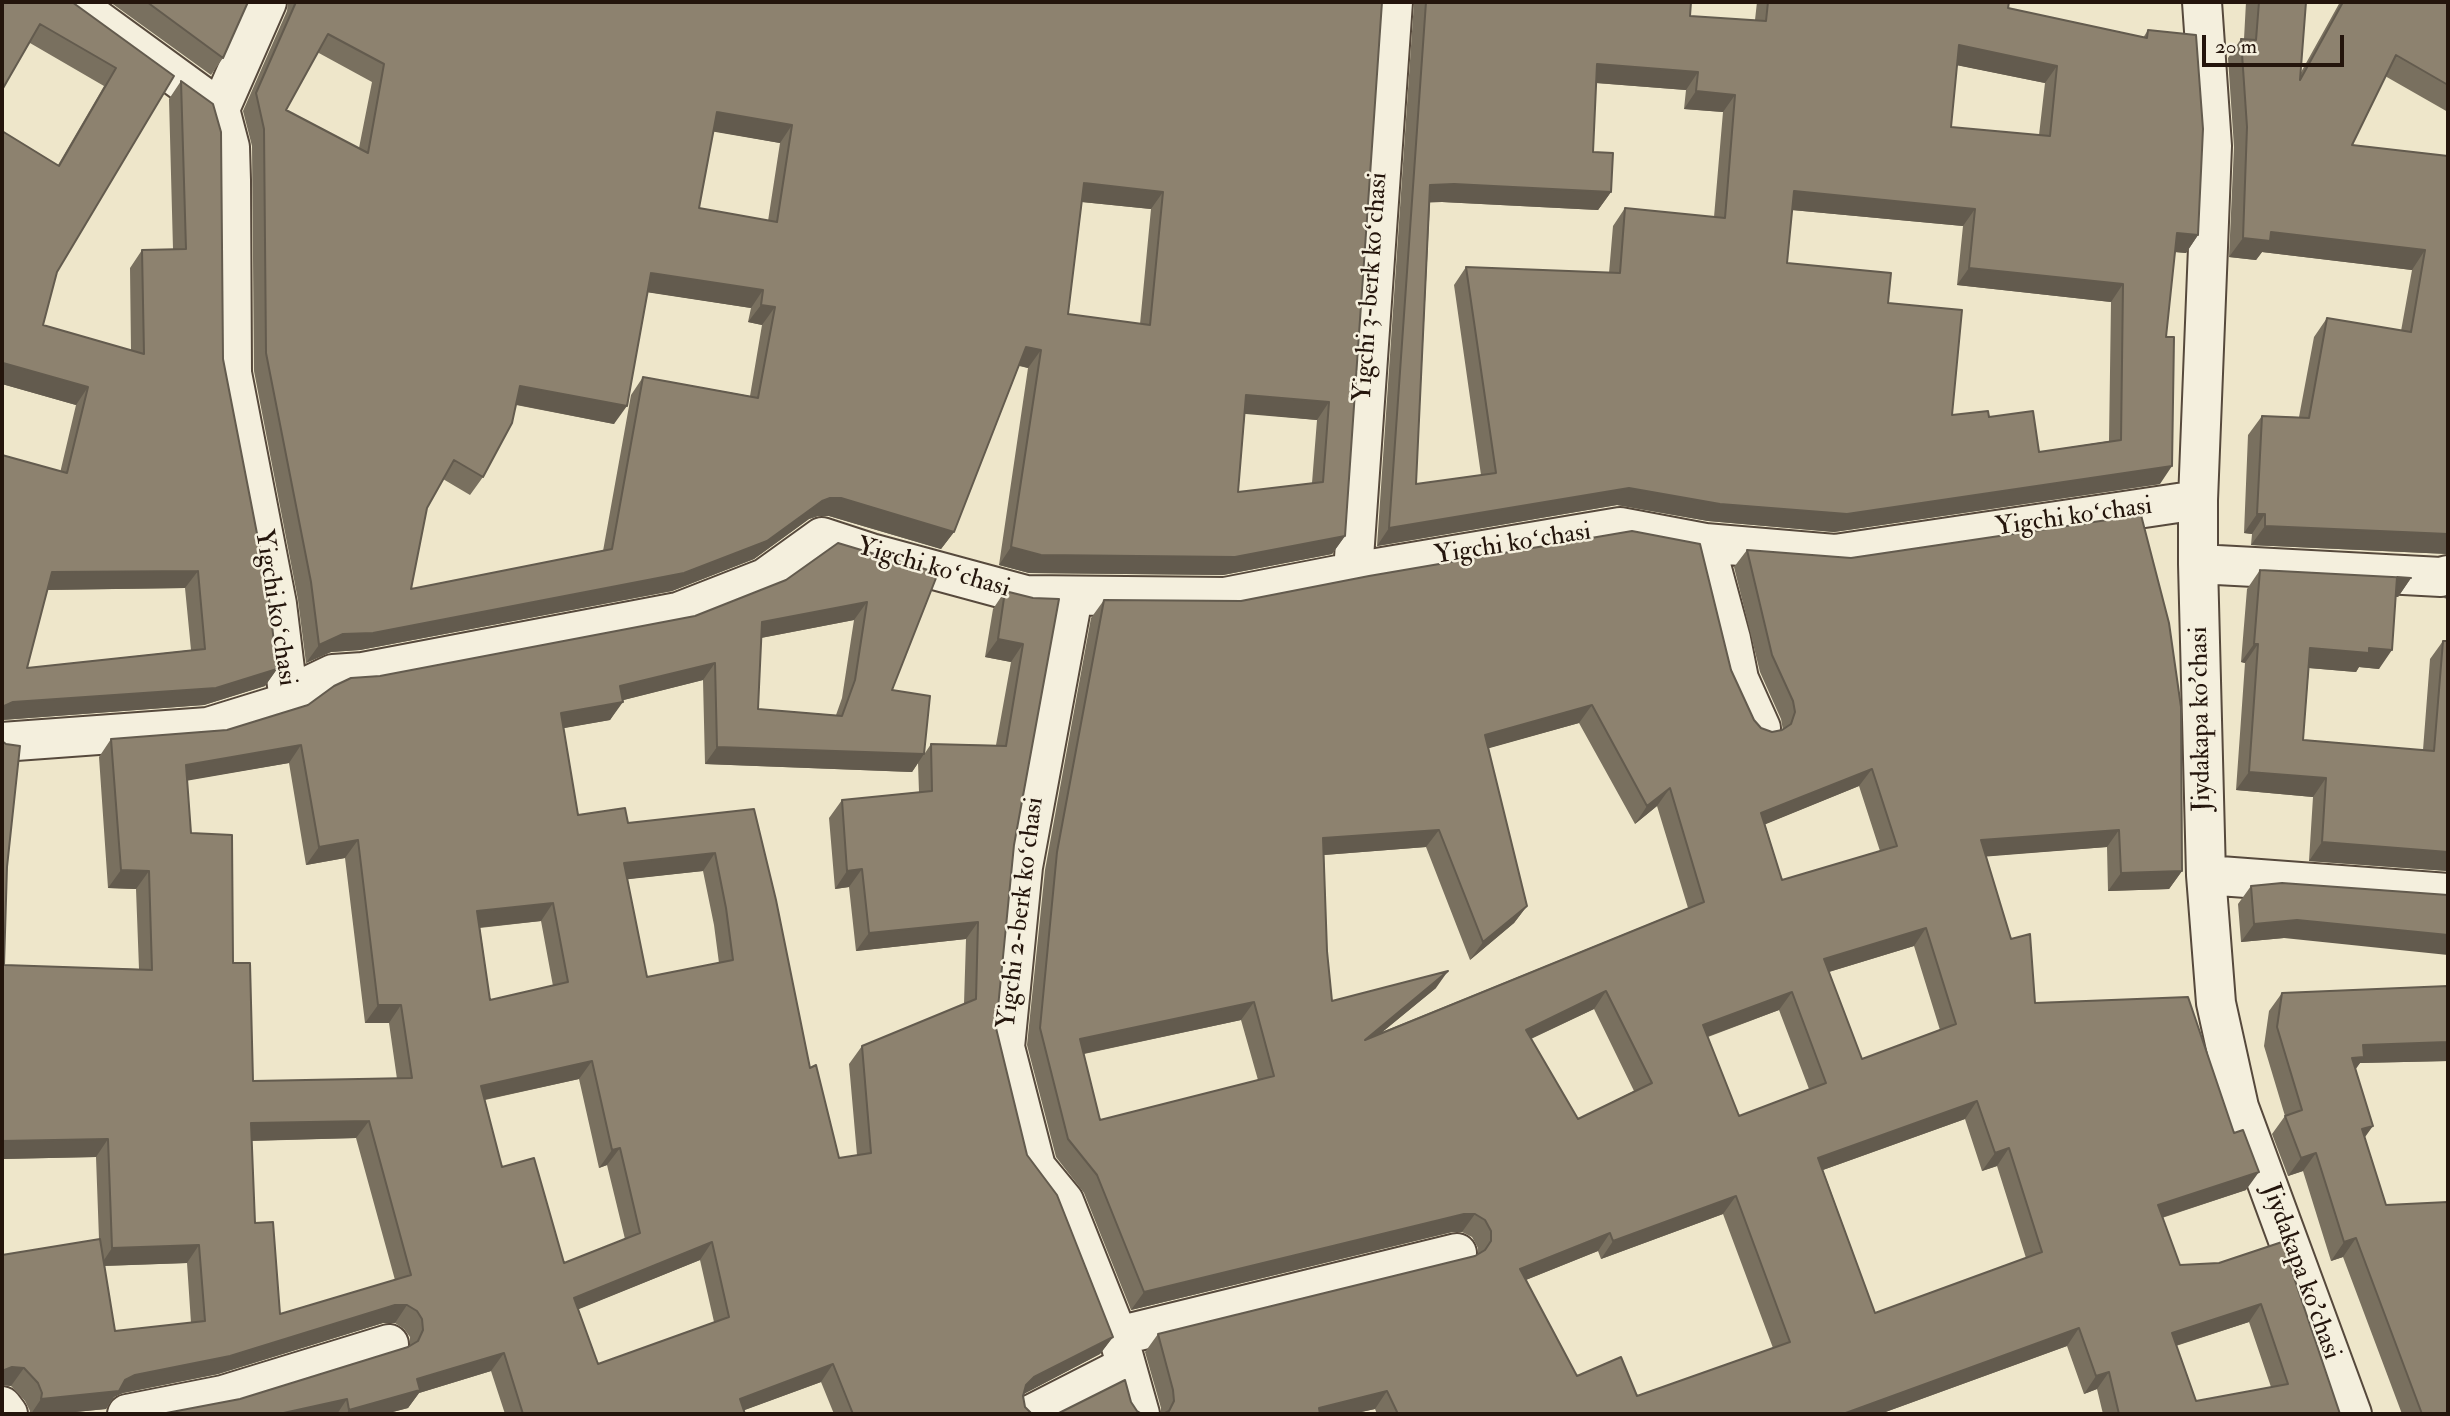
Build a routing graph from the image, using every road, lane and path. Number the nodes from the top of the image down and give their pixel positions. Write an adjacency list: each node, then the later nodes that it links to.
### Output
1 (73, 2): 5 (street)
2 (267, 2): 5 (street)
3 (1393, 2): 9 (street, Yigchi 3-berk koʻchasi)
4 (2202, 2): 6 (street, Jiydakapa ko'chasi)
5 (220, 109): 12 (street, Yigchi koʻchasi)
6 (2198, 500): 7 (street, Yigchi koʻchasi); 8 (street, Jiydakapa ko'chasi)
7 (1704, 543): 9 (street, Yigchi koʻchasi); 13 (street)
8 (2198, 564): 10 (street); 15 (street, Jiydakapa ko'chasi)
9 (1353, 572): 11 (street, Yigchi koʻchasi)
10 (2448, 575)
11 (1073, 597): 12 (street, Yigchi koʻchasi); 19 (street, Yigchi 2-berk koʻchasi)
12 (289, 702): 14 (street)
13 (1761, 728)
14 (2, 742)
15 (2206, 875): 16 (street); 25 (street, Jiydakapa ko'chasi)
16 (2448, 892)
17 (1457, 1253): 19 (street)
18 (389, 1344): 22 (street)
19 (1122, 1351): 23 (street); 24 (street, Yigchi 2-berk koʻchasi)
20 (2, 1406): 21 (street)
21 (8, 1414)
22 (127, 1414)
23 (1032, 1414)
24 (1140, 1414)
25 (2352, 1414)

